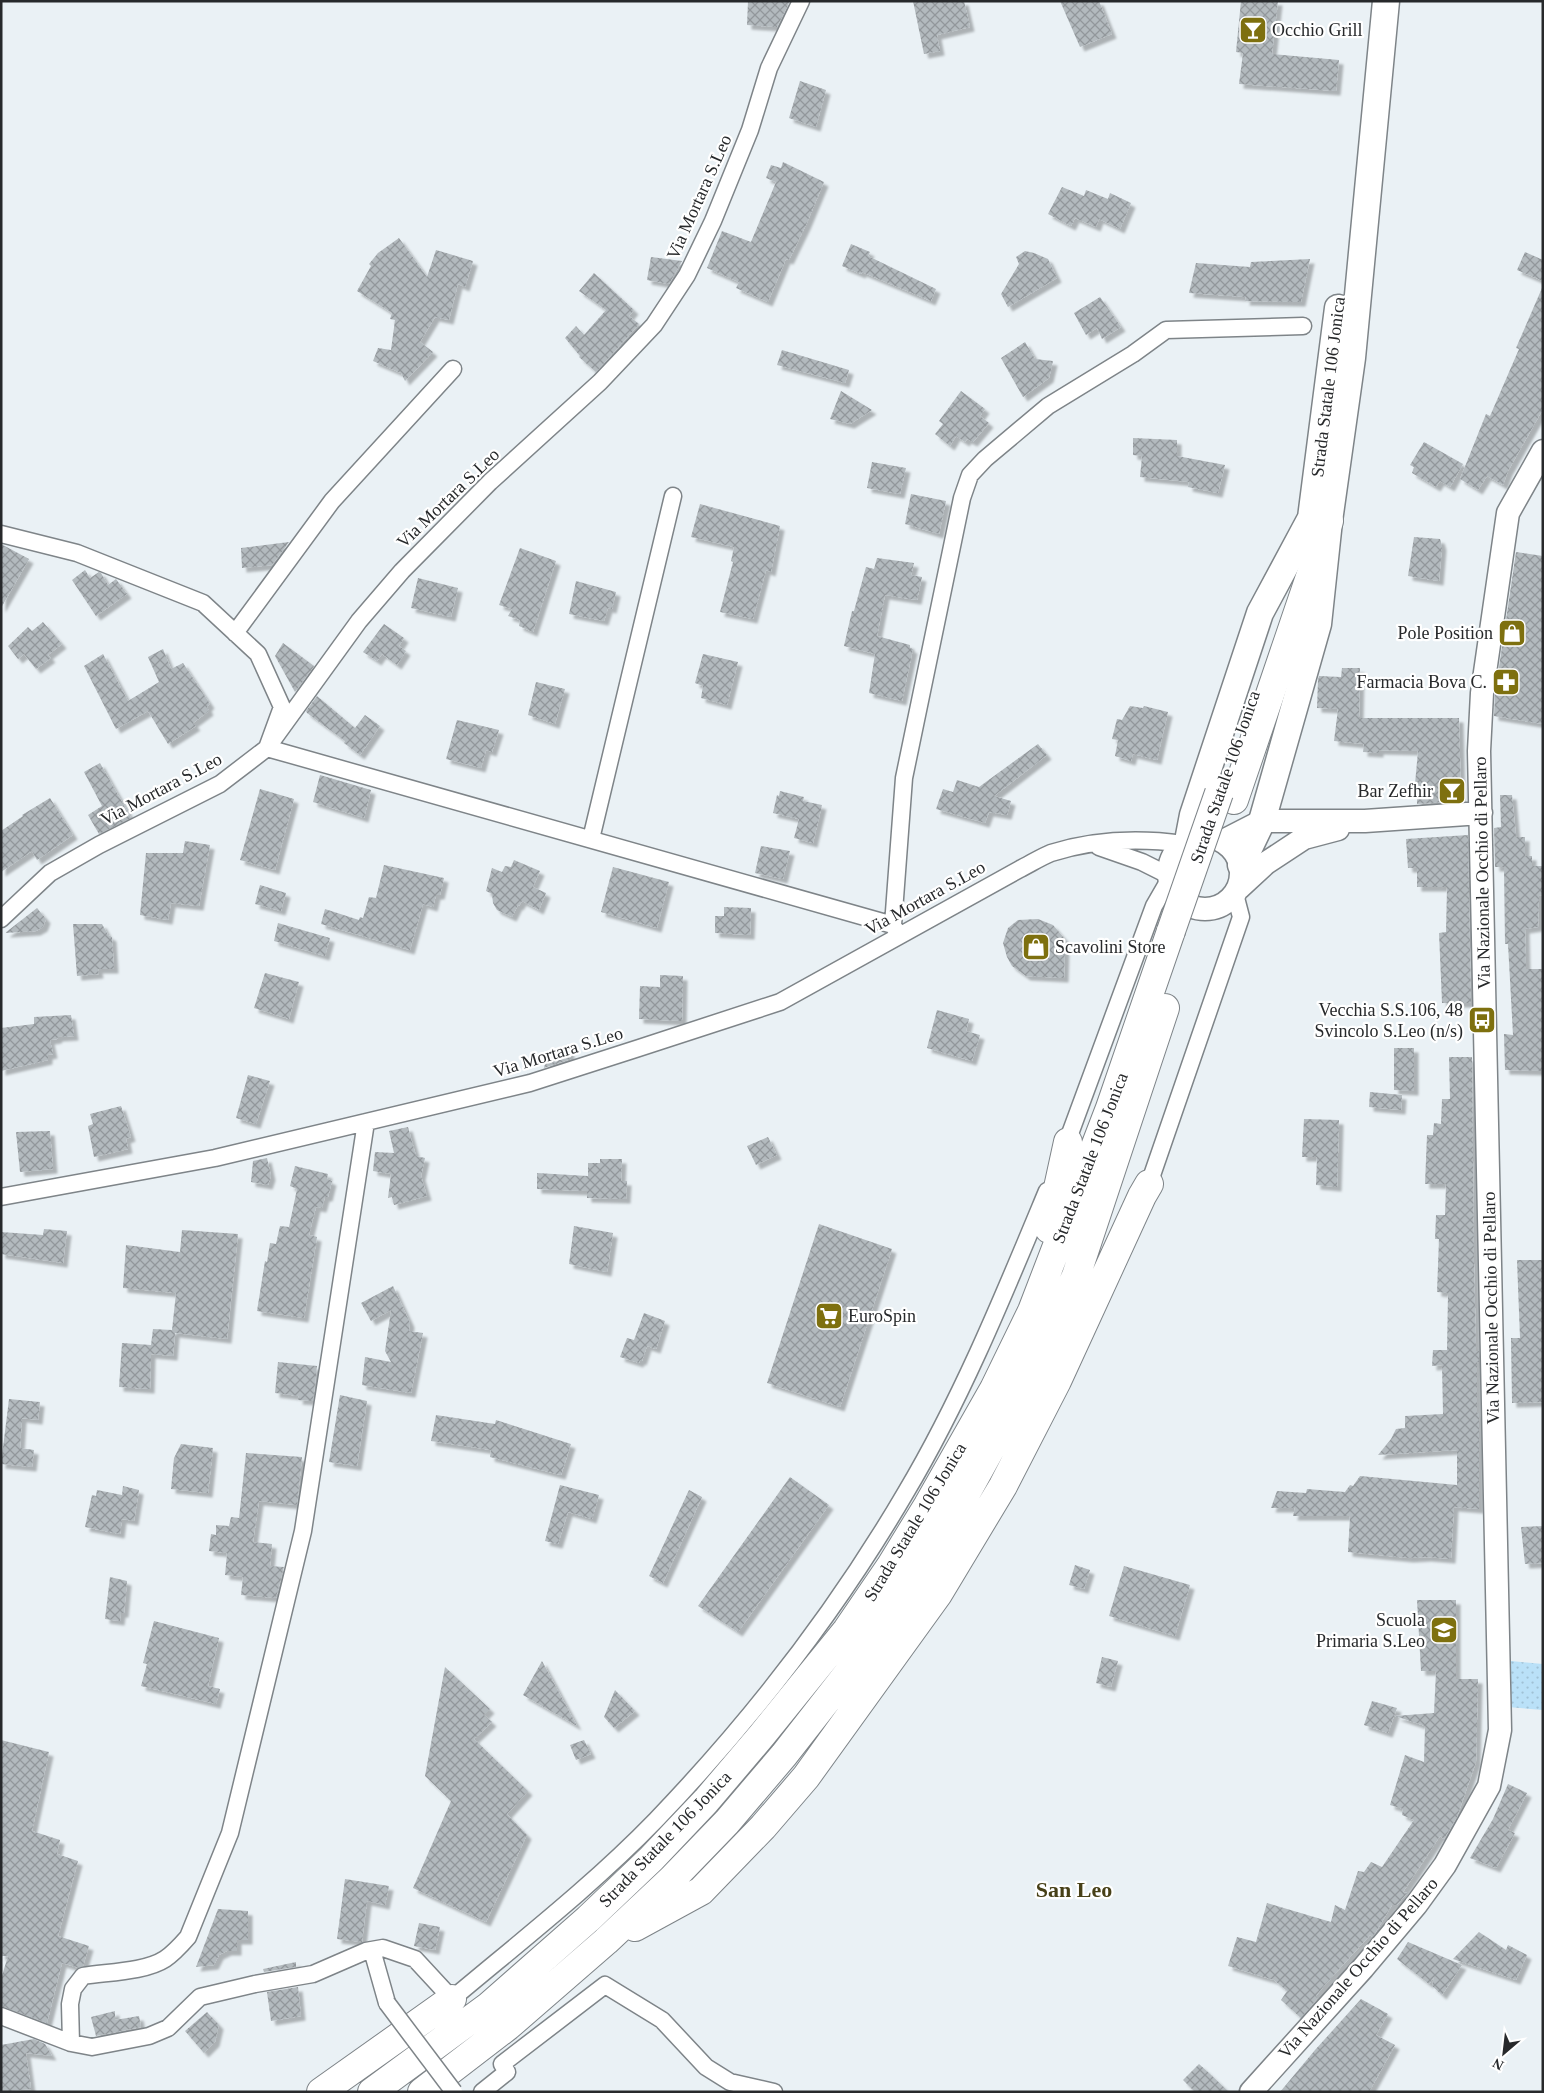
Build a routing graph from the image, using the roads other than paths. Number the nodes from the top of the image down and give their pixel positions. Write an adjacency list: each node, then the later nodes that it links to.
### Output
1 (801, 1): 11 (street, Via Mortara S.Leo)
2 (1368, 1): 8 (main road, Strada Statale 106 Jonica)
3 (1386, 1): 8 (main road, Strada Statale 106 Jonica)
4 (1303, 326): 22 (street)
5 (453, 369): 10 (street)
6 (1543, 451): 12 (street, Via Nazionale Occhio di Pellaro)
7 (673, 496): 15 (street)
8 (1320, 519): 13 (main road); 17 (main road); 23 (highway, Strada Statale 106 Jonica)
9 (1, 534): 10 (street)
10 (235, 633): 11 (street)
11 (267, 748): 15 (street); 21 (street, Via Mortara S.Leo)
12 (1481, 814): 14 (street); 40 (street, Via Nazionale Occhio di Pellaro)
13 (1262, 821): 14 (street); 16 (street); 20 (main road)
14 (1365, 821): 20 (street)
15 (591, 839): 22 (street)
16 (1223, 841): 17 (street); 20 (street)
17 (1185, 843): 18 (street, Via Mortara S.Leo); 19 (street)
18 (1090, 844): 19 (street); 22 (street, Via Mortara S.Leo)
19 (1169, 877): 20 (street); 25 (street)
20 (1238, 882): 26 (street)
21 (1, 919)
22 (896, 930): 24 (street, Via Mortara S.Leo)
23 (1180, 935): 28 (highway, Strada Statale 106 Jonica); 29 (highway, Strada Statale 106 Jonica)
24 (366, 1122): 27 (street, Via Mortara S.Leo); 33 (street)
25 (1068, 1142): 28 (highway); 31 (street)
26 (1149, 1184): 29 (highway)
27 (1, 1197)
28 (1032, 1310): 35 (highway, Strada Statale 106 Jonica)
29 (606, 1941): 36 (highway, Strada Statale 106 Jonica)
30 (372, 1950): 31 (street); 33 (street); 37 (street, bridge)
31 (452, 1999): 34 (highway)
32 (1, 2016): 33 (street)
33 (71, 2043)
34 (321, 2092)
35 (372, 2092)
36 (422, 2092)
37 (454, 2092)
38 (482, 2092): 39 (street)
39 (774, 2092)
40 (1251, 2092)

